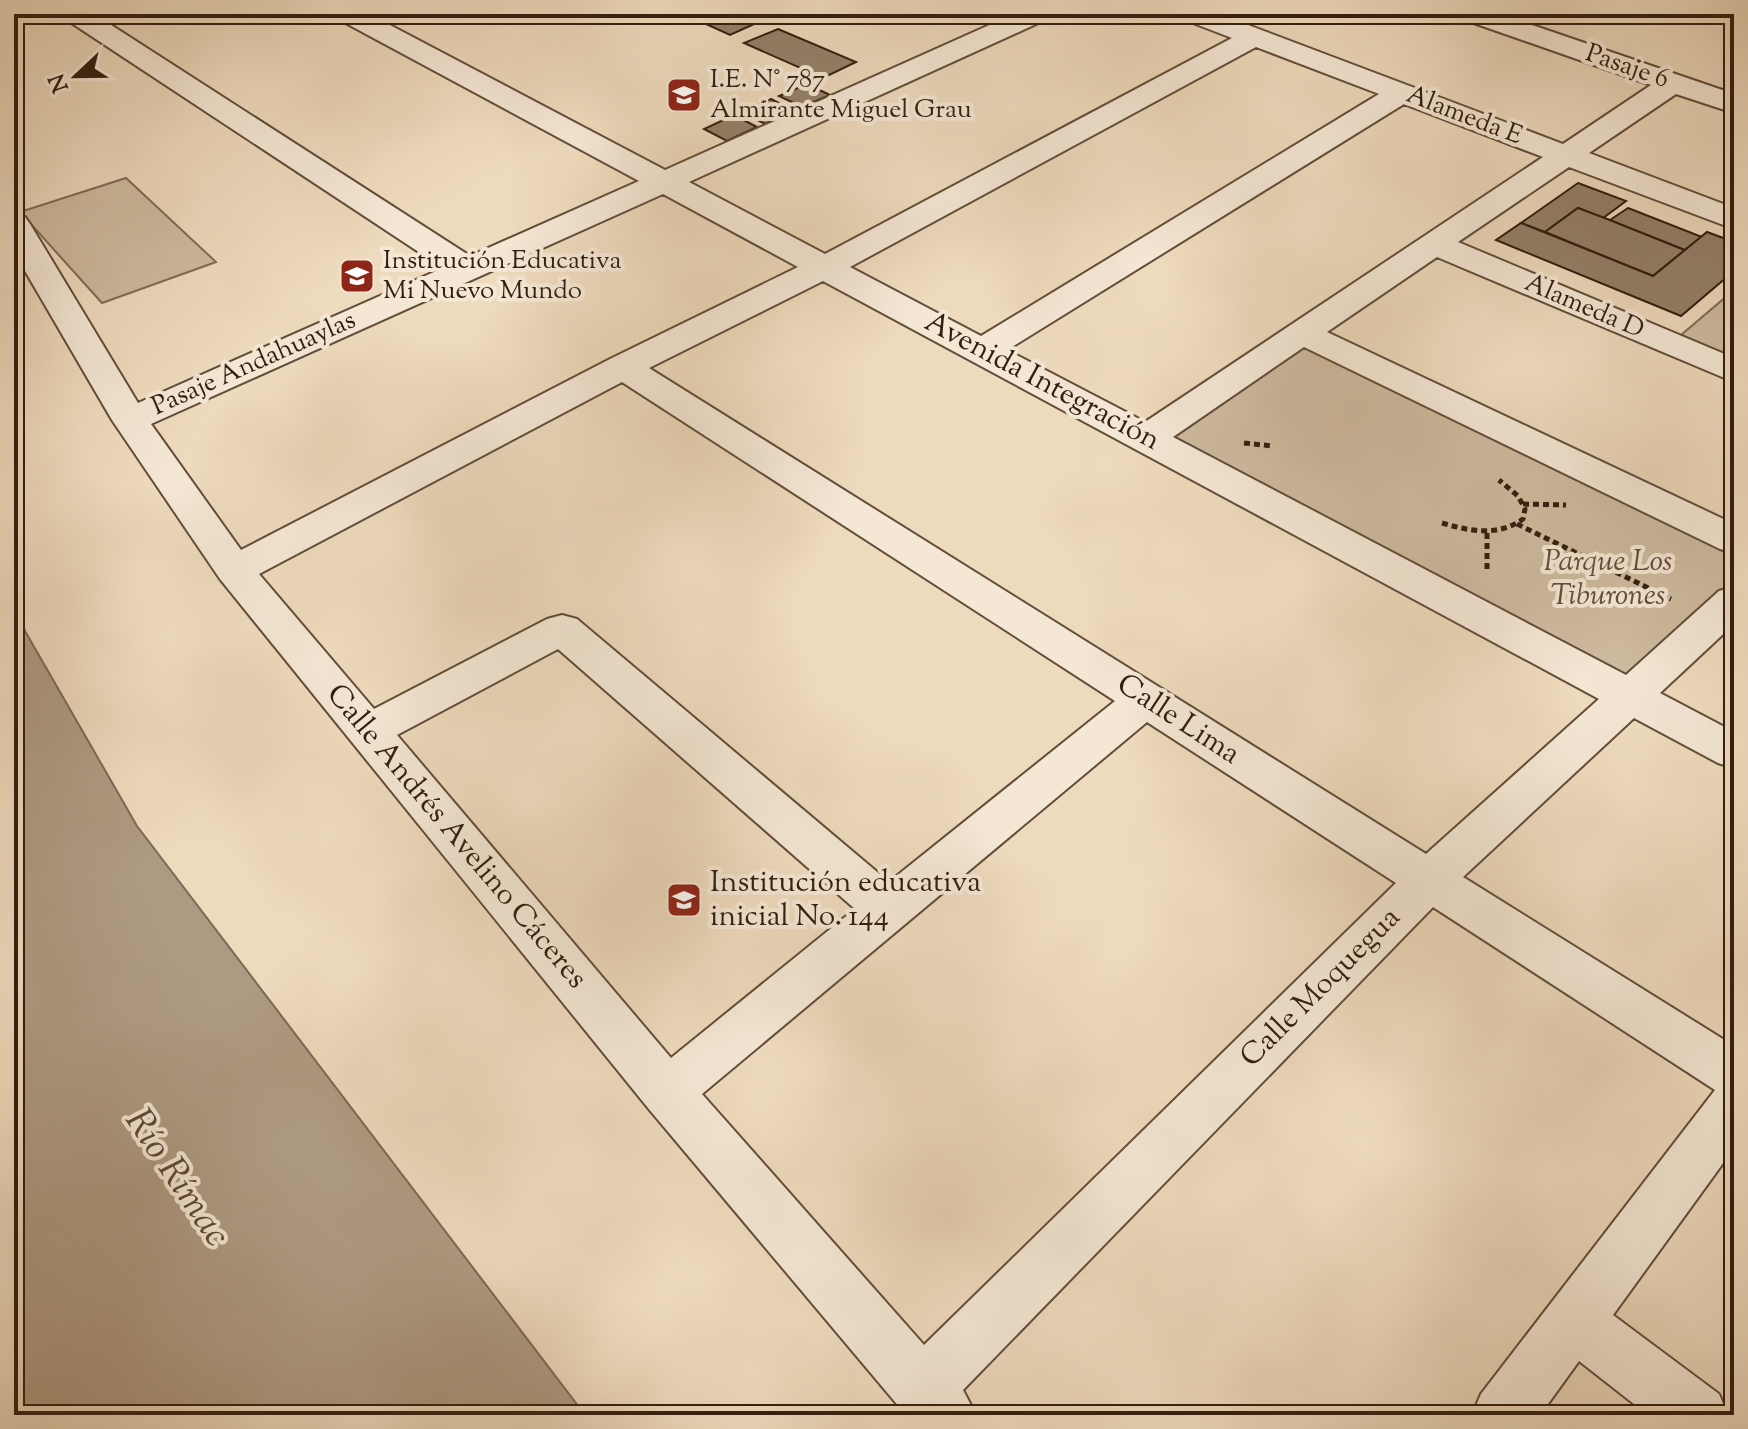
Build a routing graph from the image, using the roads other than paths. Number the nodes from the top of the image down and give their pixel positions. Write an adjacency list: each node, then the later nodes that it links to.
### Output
1 (76, 14): 16 (street)
2 (1036, 14): 11 (street, Pasaje Andahuaylas)
3 (1194, 14): 6 (street, Alameda E)
4 (1474, 14): 7 (street, Pasaje 6)
5 (369, 17): 11 (street, Avenida Integración)
6 (1255, 37): 8 (street, Alameda E); 15 (street)
7 (1673, 83): 9 (street, Pasaje 6); 10 (street)
8 (1401, 93): 10 (street, Alameda E); 18 (street)
9 (1734, 104)
10 (1566, 155): 12 (street, Alameda E); 14 (street)
11 (667, 183): 15 (street, Avenida Integración); 16 (street, Pasaje Andahuaylas)
12 (1734, 219)
13 (14, 224): 21 (street, Calle Andrés Avelino Cáceres)
14 (1434, 244): 17 (street); 20 (street, Alameda D)
15 (825, 267): 18 (street, Avenida Integración); 19 (street)
16 (467, 269): 21 (street, Pasaje Andahuaylas)
17 (1302, 333): 22 (street); 23 (street)
18 (982, 350): 22 (street, Avenida Integración)
19 (623, 367): 24 (street); 27 (street, Calle Lima)
20 (1734, 371)
21 (130, 420): 24 (street, Calle Andrés Avelino Cáceres)
22 (1147, 438): 26 (street, Avenida Integración)
23 (1734, 540)
24 (234, 570): 28 (street, Calle Andrés Avelino Cáceres)
25 (1734, 601): 26 (street, Calle Moquegua)
26 (1631, 695): 29 (street, Avenida Integración); 30 (street, Calle Moquegua)
27 (1146, 699): 30 (street, Calle Lima); 31 (street)
28 (368, 731): 31 (street); 33 (street, Calle Andrés Avelino Cáceres)
29 (1734, 752)
30 (1429, 880): 32 (street, Calle Lima); 36 (street, Calle Moquegua)
31 (889, 910): 33 (street)
32 (1734, 1074)
33 (667, 1092): 36 (street, Calle Andrés Avelino Cáceres)
34 (1734, 1106): 35 (street)
35 (1574, 1321): 37 (street); 38 (street)
36 (934, 1402)
37 (1503, 1415)
38 (1697, 1415)

